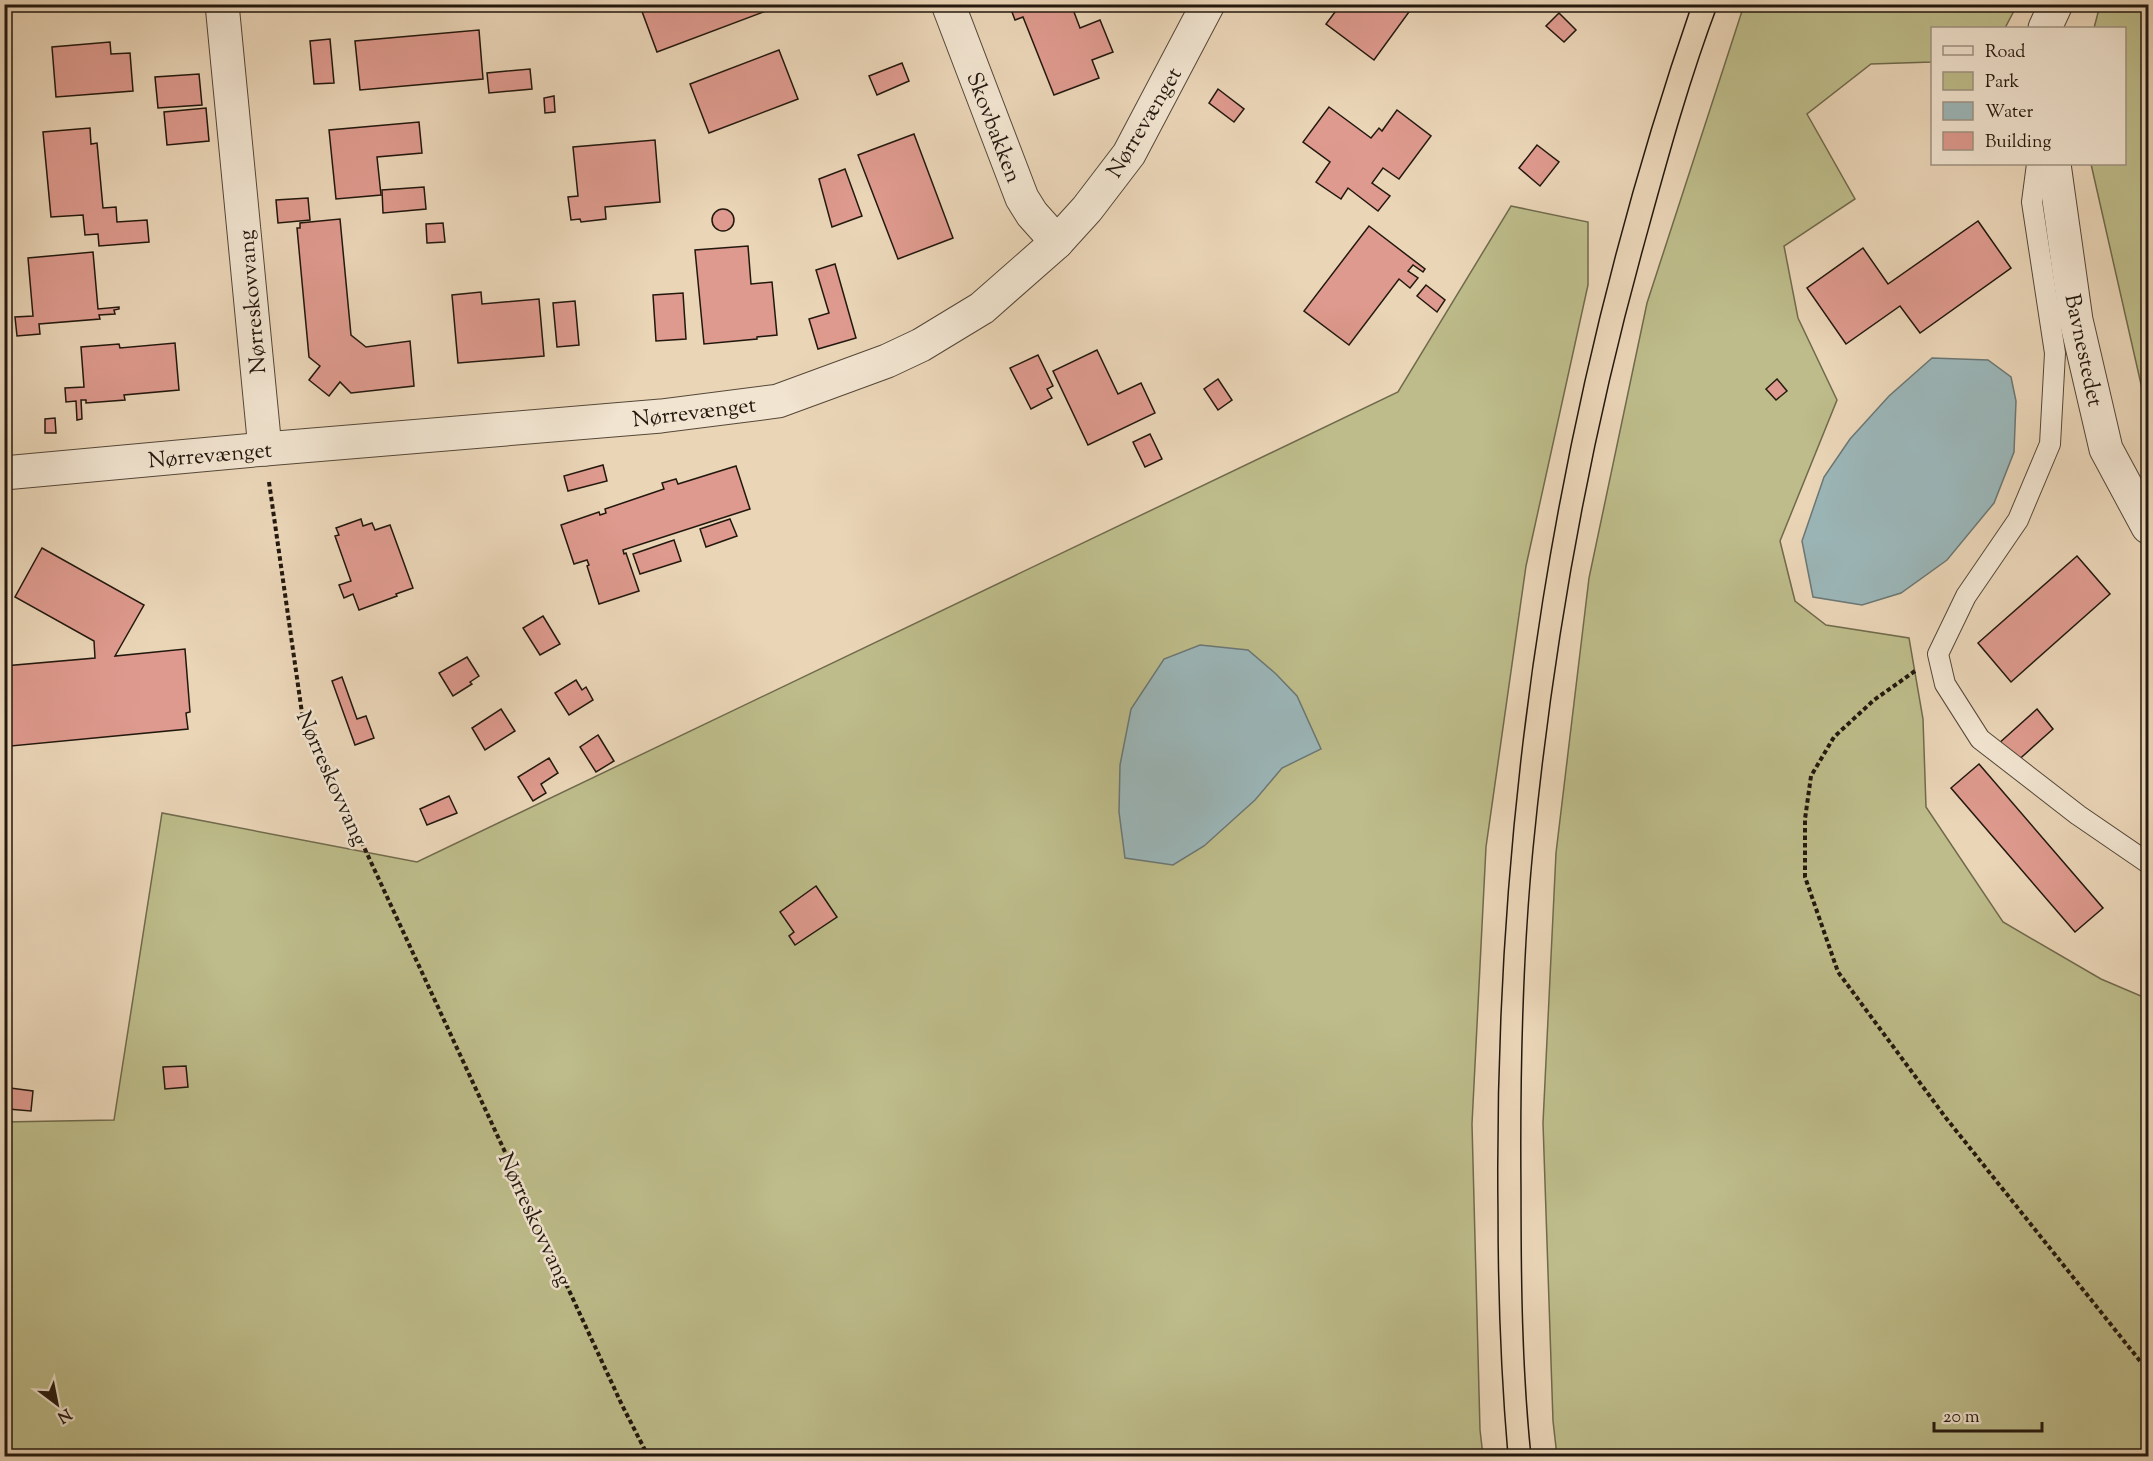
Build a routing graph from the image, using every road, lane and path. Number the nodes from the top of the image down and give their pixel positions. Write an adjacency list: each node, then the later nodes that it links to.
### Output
1 (222, 4): 9 (street, Nørreskovvang)
2 (948, 4): 8 (street, Skovbakken)
3 (1208, 4): 8 (street, Nørrevænget)
4 (2056, 4): 5 (street)
5 (2045, 27)
6 (2037, 165): 12 (lane)
7 (2054, 165): 11 (street, Bavnestedet)
8 (1057, 242): 9 (street, Nørrevænget)
9 (265, 449): 10 (street, Nørrevænget); 15 (path, Nørreskovvang)
10 (4, 473)
11 (2148, 527)
12 (1938, 654): 13 (lane); 14 (path)
13 (2148, 862)
14 (2148, 1371)
15 (648, 1456)

